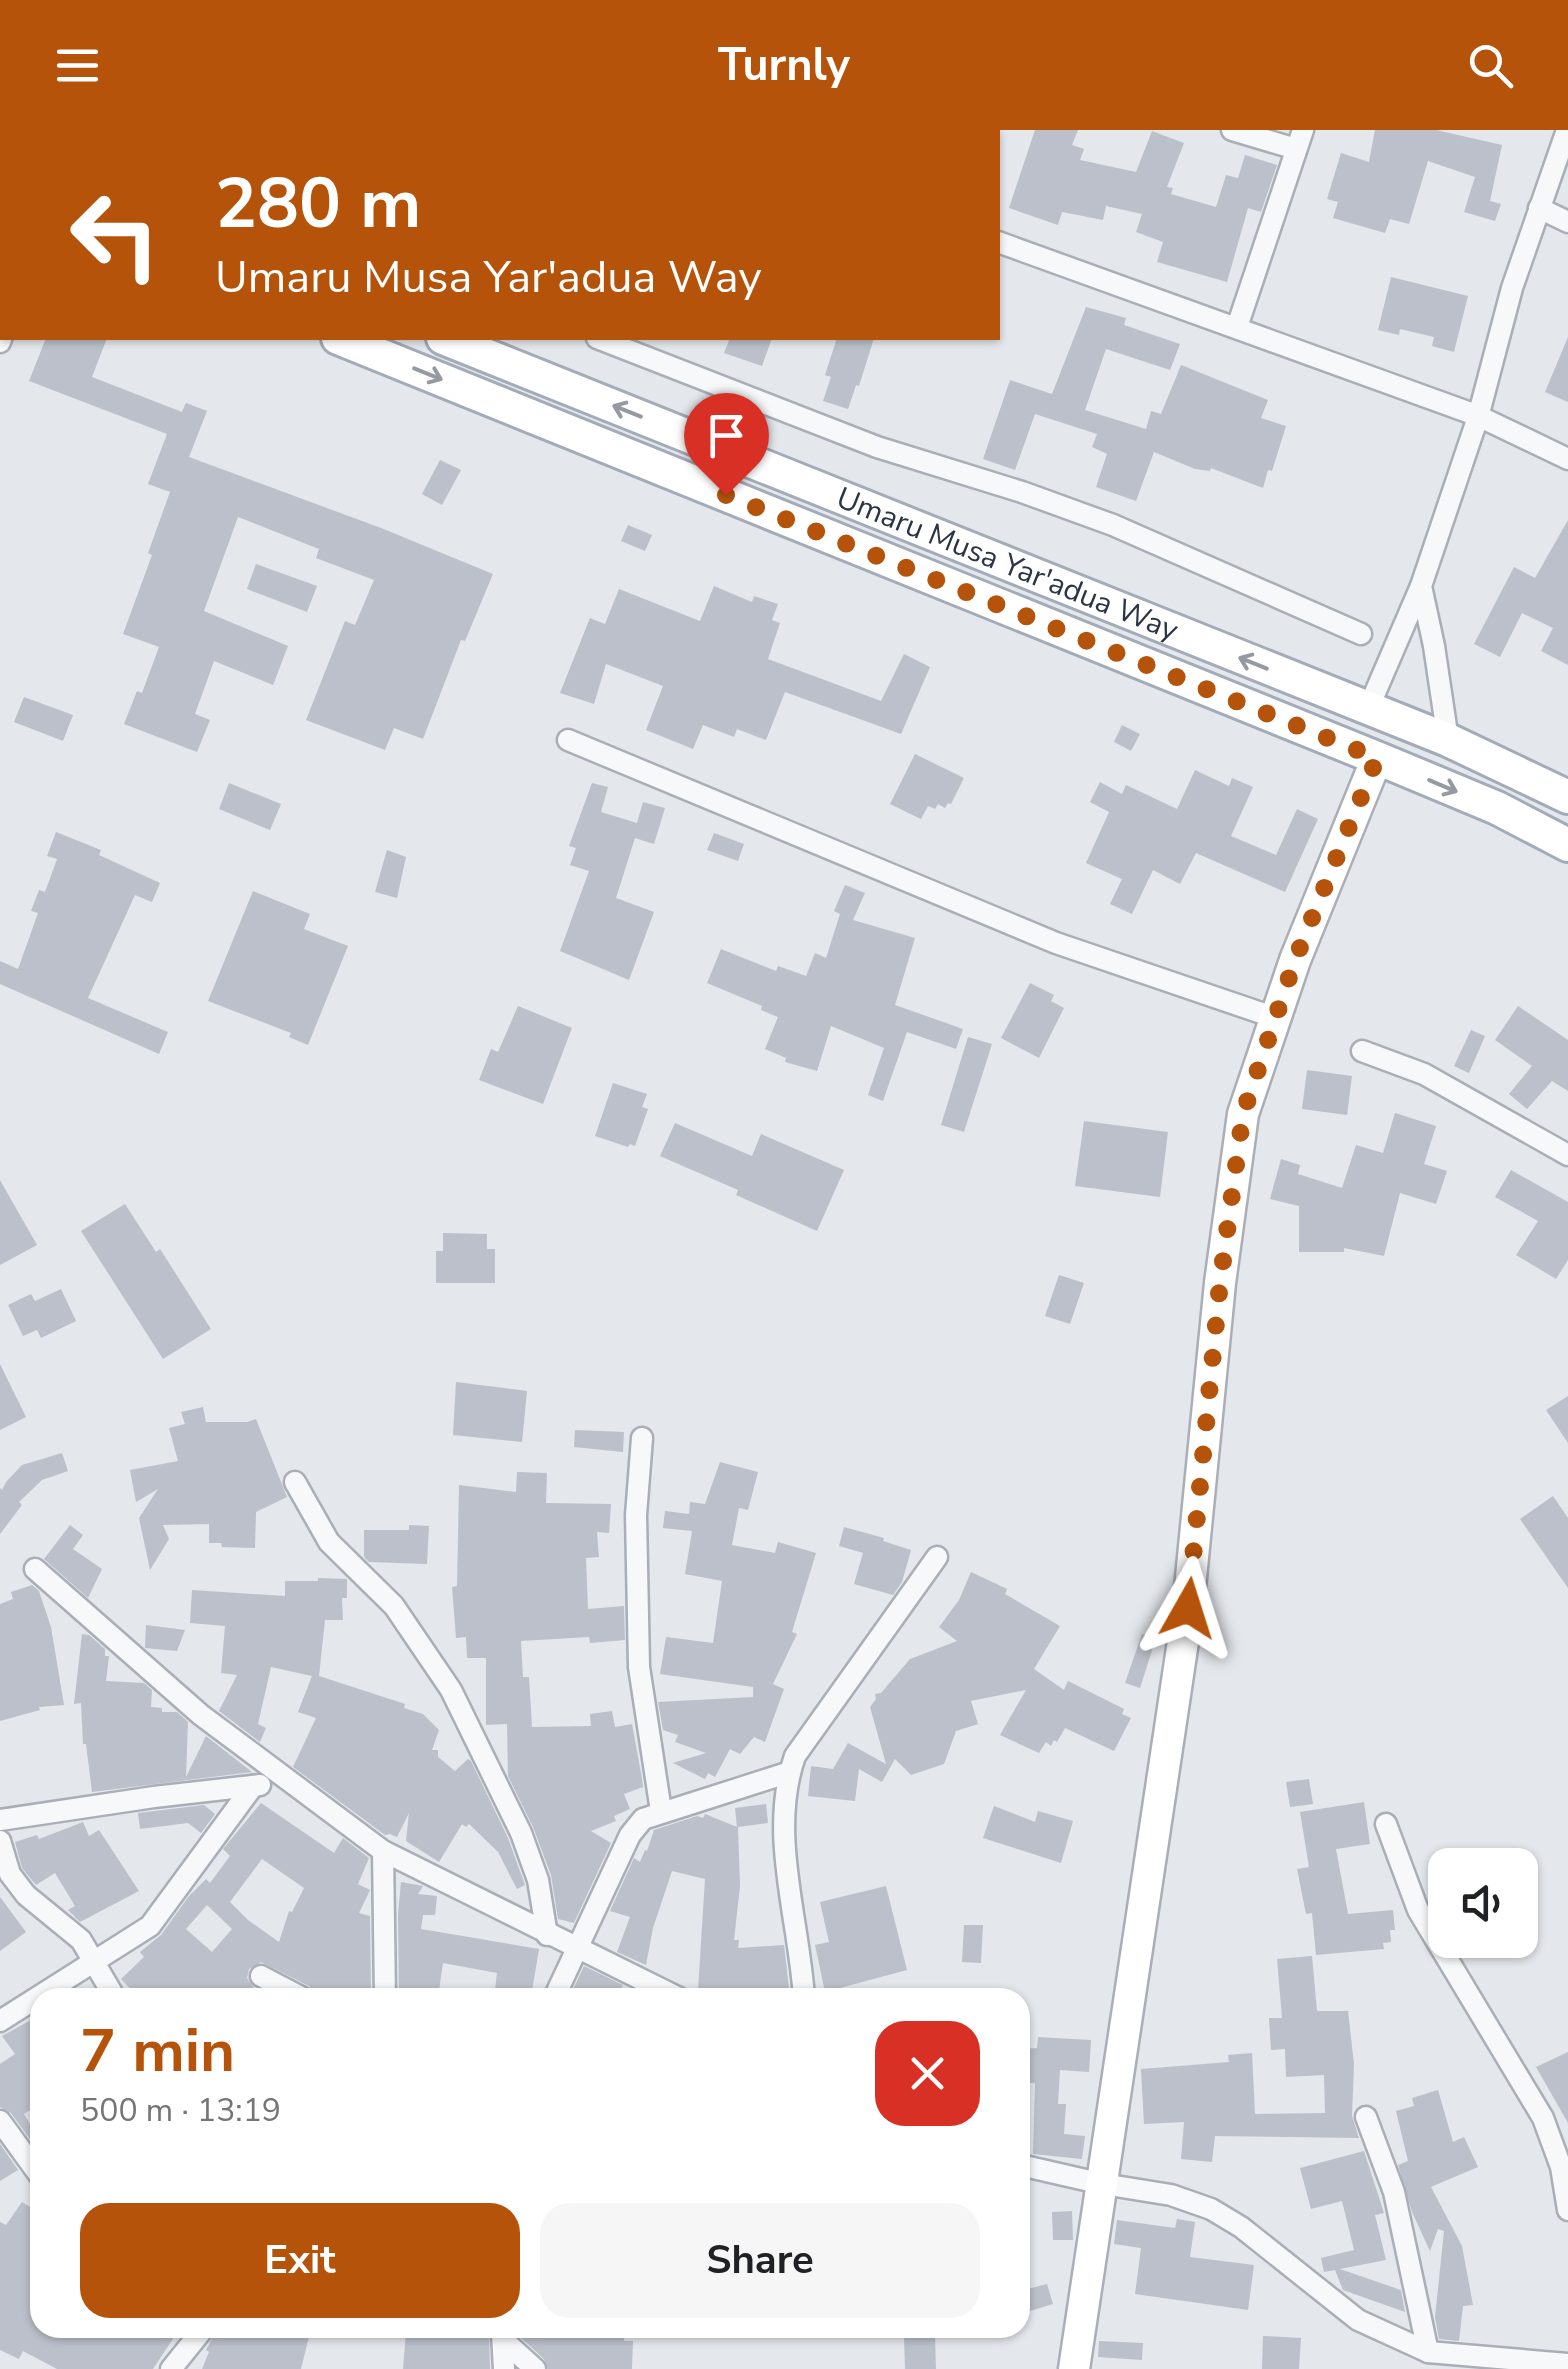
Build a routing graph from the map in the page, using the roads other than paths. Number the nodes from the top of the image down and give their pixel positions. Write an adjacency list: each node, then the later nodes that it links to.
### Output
1 (1232, 130): 3 (street)
2 (1567, 130): 4 (street)
3 (1300, 140): 7 (street)
4 (1539, 208): 5 (street); 11 (street)
5 (1568, 222)
6 (1000, 243): 7 (street)
7 (1237, 327): 11 (street)
8 (343, 340): 17 (main road, Umaru Musa Yar'adua Way, one-way to 17)
9 (448, 340): 15 (main road, Umaru Musa Yar'adua Way, one-way to 9)
10 (602, 340): 14 (street)
11 (1478, 418): 12 (street); 13 (street)
12 (1568, 459)
13 (1420, 586): 16 (street); 19 (street)
14 (1361, 634)
15 (1294, 679): 16 (main road, Umaru Musa Yar'adua Way); 17 (main road)
16 (1368, 708): 19 (main road, Umaru Musa Yar'adua Way)
17 (1280, 718): 20 (main road, Umaru Musa Yar'adua Way)
18 (568, 740): 23 (street)
19 (1448, 740): 21 (main road, Umaru Musa Yar'adua Way)
20 (1377, 758): 22 (main road, Umaru Musa Yar'adua Way, one-way to 22); 23 (street)
21 (1568, 797)
22 (1568, 845)
23 (1276, 1018): 55 (street)
24 (1362, 1051): 25 (street)
25 (1568, 1155)
26 (642, 1438): 33 (street)
27 (295, 1482): 38 (street)
28 (937, 1557): 30 (street)
29 (35, 1568): 31 (street)
30 (790, 1772): 33 (street); 48 (street)
31 (287, 1782): 32 (street); 37 (street)
32 (253, 1786): 34 (street); 40 (street)
33 (661, 1811): 39 (street)
34 (0, 1820)
35 (1386, 1824): 56 (street)
36 (0, 1841): 40 (street)
37 (383, 1851): 38 (street); 45 (street)
38 (547, 1935): 39 (street)
39 (576, 1950): 46 (street); 47 (street)
40 (92, 1961): 42 (street); 43 (street)
41 (261, 1976): 44 (street)
42 (51, 1988)
43 (109, 1988)
44 (284, 1988)
45 (386, 1988)
46 (559, 1988)
47 (658, 1988)
48 (803, 1988)
49 (30, 2001): 50 (street)
50 (0, 2021)
51 (1366, 2117): 60 (street)
52 (0, 2121): 53 (street)
53 (30, 2162)
54 (1030, 2167): 55 (street)
55 (1103, 2184): 60 (street); 65 (street)
56 (1568, 2210)
57 (196, 2338): 62 (street)
58 (502, 2338): 63 (street)
59 (506, 2338): 64 (street)
60 (1428, 2352): 61 (street)
61 (1568, 2364)
62 (171, 2369)
63 (504, 2369)
64 (535, 2369)
65 (1074, 2369)

